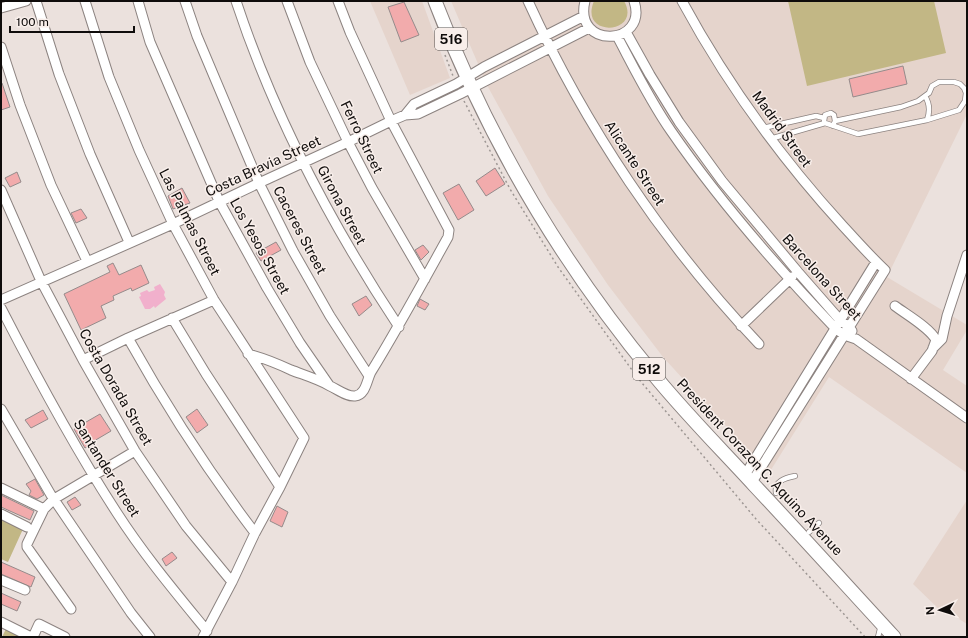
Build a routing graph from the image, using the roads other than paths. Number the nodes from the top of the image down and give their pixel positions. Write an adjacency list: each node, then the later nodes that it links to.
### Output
1 (26, 1): 14 (street)
2 (36, 1): 37 (street)
3 (85, 1): 36 (street, Las Palmas Street)
4 (138, 1): 35 (street, Los Yesos Street)
5 (184, 1): 33 (street, Caceres Street)
6 (236, 1): 32 (street, Girona Street)
7 (287, 1): 31 (street, Ferro Street)
8 (338, 1): 26 (street)
9 (435, 1): 22 (main road, President Corazon C. Aquino Avenue / 516)
10 (528, 1): 18 (street, Alicante Street)
11 (585, 1): 15 (street)
12 (682, 1): 29 (street, Madrid Street)
13 (636, 2): 17 (street)
14 (1, 8)
15 (584, 16): 16 (street); 18 (street)
16 (589, 28): 19 (street); 21 (street)
17 (626, 32): 19 (street); 41 (street, Barcelona Street)
18 (544, 36): 21 (street, Alicante Street); 22 (street)
19 (617, 36): 43 (street, Barcelona Street)
20 (1, 47): 39 (street)
21 (550, 47): 22 (street); 51 (street, Alicante Street)
22 (469, 83): 26 (street, Costa Bravia Street); 70 (main road, President Corazon C. Aquino Avenue / 512)
23 (925, 96): 25 (lane); 25 (lane); 28 (lane)
24 (824, 118): 27 (lane); 28 (lane); 29 (lane)
25 (927, 120): 28 (lane)
26 (391, 121): 31 (street, Costa Bravia Street); 42 (street)
27 (825, 124): 28 (lane); 30 (lane)
28 (834, 124)
29 (761, 128): 30 (street, Madrid Street)
30 (770, 139): 40 (street, Madrid Street)
31 (348, 142): 32 (street, Costa Bravia Street); 42 (street, Ferro Street)
32 (304, 163): 33 (street, Costa Bravia Street); 52 (street, Girona Street)
33 (259, 182): 35 (street, Costa Bravia Street); 62 (street, Caceres Street)
34 (1, 190): 44 (street, Costa Dorada Street)
35 (219, 202): 36 (street, Costa Bravia Street); 64 (street, Los Yesos Street)
36 (173, 224): 37 (street, Costa Bravia Street); 46 (street, Las Palmas Street)
37 (129, 242): 39 (street, Costa Bravia Street)
38 (967, 255): 59 (street)
39 (87, 261): 44 (street, Costa Bravia Street)
40 (876, 262): 50 (street); 53 (street, Madrid Street)
41 (798, 272): 43 (street); 50 (street, Barcelona Street)
42 (425, 279): 52 (street)
43 (789, 279): 51 (street); 54 (street, Barcelona Street)
44 (41, 281): 45 (street, Costa Bravia Street); 61 (street, Costa Dorada Street)
45 (1, 300)
46 (214, 300): 49 (street); 60 (street, Las Palmas Street)
47 (896, 306): 59 (street)
48 (1, 308): 68 (street, Santander Street)
49 (172, 318): 56 (street); 71 (street)
50 (840, 320): 53 (street, Barcelona Street); 54 (street)
51 (741, 326): 58 (street, Alicante Street)
52 (399, 327): 62 (street)
53 (849, 327): 55 (street, Madrid Street); 57 (street, Barcelona Street)
54 (835, 328): 55 (street, Barcelona Street); 70 (street)
55 (844, 335): 57 (street, Barcelona Street); 70 (street, Madrid Street)
56 (128, 338): 61 (street); 80 (street)
57 (856, 339): 63 (street)
58 (759, 344)
59 (933, 348): 63 (street)
60 (248, 354): 64 (street); 71 (street, Las Palmas Street)
61 (83, 360): 67 (street, Costa Dorada Street)
62 (369, 376): 64 (street)
63 (911, 379): 66 (street)
64 (329, 384)
65 (1, 409): 74 (street)
66 (967, 418)
67 (135, 451): 68 (street); 82 (street, Costa Dorada Street)
68 (94, 475): 74 (street); 87 (street, Santander Street)
69 (795, 476): 73 (lane)
70 (748, 478): 86 (main road, President Corazon C. Aquino Avenue / 512)
71 (280, 487): 80 (street)
72 (1, 488): 75 (street)
73 (776, 493)
74 (54, 499): 75 (street); 90 (street)
75 (44, 509): 84 (street)
76 (1, 514): 78 (street)
77 (819, 523): 79 (lane)
78 (27, 527)
79 (809, 532)
80 (255, 533): 82 (street)
81 (1, 580): 83 (street)
82 (232, 582): 87 (street)
83 (25, 590)
84 (72, 609)
85 (1, 622): 88 (street)
86 (881, 623): 91 (lane); 92 (main road, President Corazon C. Aquino Avenue / 512)
87 (205, 634)
88 (32, 637): 89 (street)
89 (65, 637)
90 (150, 637)
91 (878, 637)
92 (894, 637)

